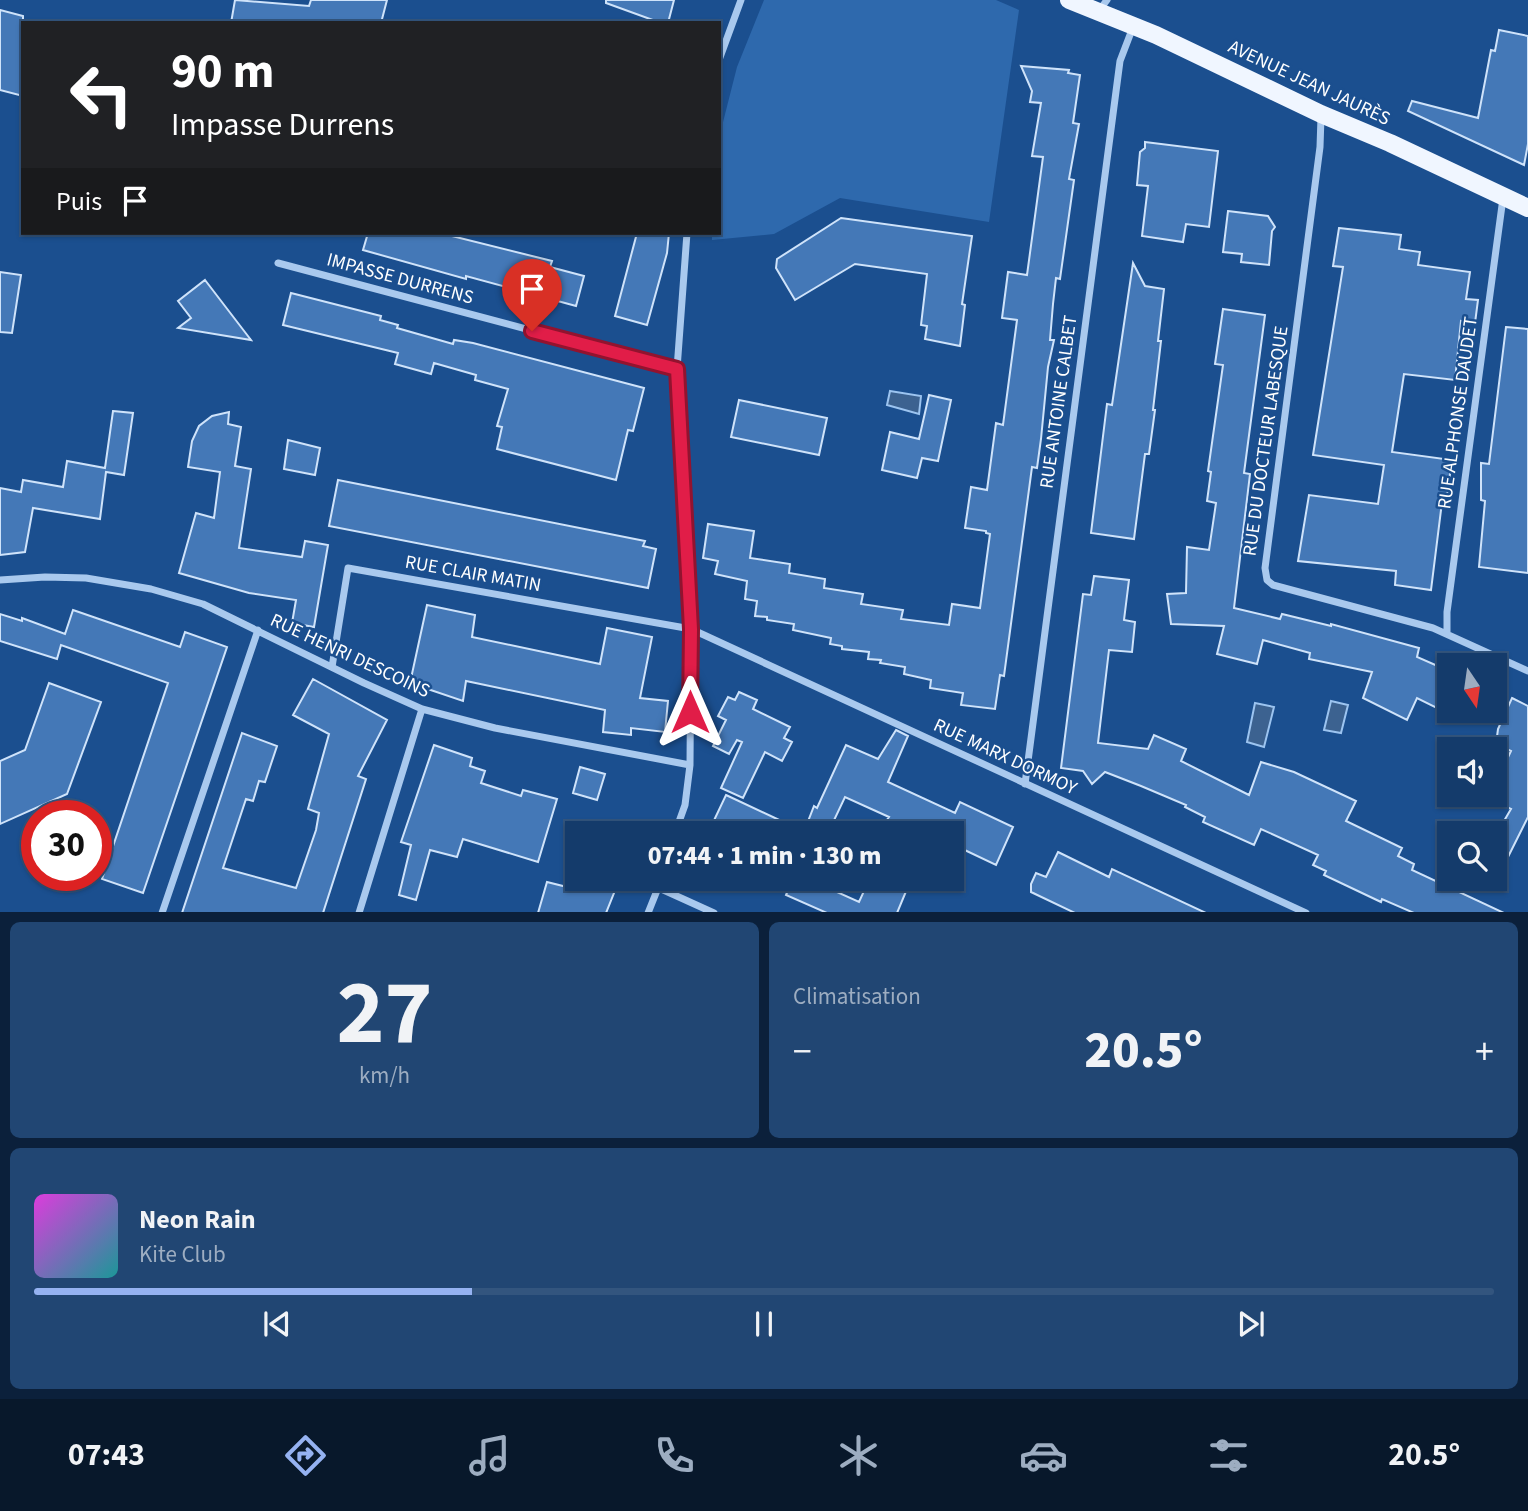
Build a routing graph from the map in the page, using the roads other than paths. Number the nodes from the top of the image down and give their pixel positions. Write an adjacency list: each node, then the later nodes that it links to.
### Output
1 (741, 0): 5 (street)
2 (1069, 0): 3 (main road, AVENUE JEAN JAURÈS)
3 (1102, 6): 4 (main road, AVENUE JEAN JAURÈS)
4 (1133, 26): 6 (main road, AVENUE JEAN JAURÈS); 20 (street, RUE ANTOINE CALBET)
5 (721, 55)
6 (1321, 114): 7 (main road, AVENUE JEAN JAURÈS); 15 (street, RUE DU DOCTEUR LABESQUE)
7 (1504, 197): 8 (main road, AVENUE JEAN JAURÈS); 15 (street, RUE ALPHONSE DAUDET)
8 (1528, 208)
9 (687, 235): 11 (street)
10 (278, 263): 11 (street, IMPASSE DURRENS)
11 (677, 369): 13 (street)
12 (0, 580): 14 (street, RUE HENRI DESCOINS)
13 (691, 629): 16 (street, RUE CLAIR MATIN); 19 (street); 20 (street, RUE MARX DORMOY)
14 (258, 630): 16 (street, RUE HENRI DESCOINS); 24 (street)
15 (1447, 634): 17 (street, RUE DU DOCTEUR LABESQUE)
16 (332, 667): 18 (street, RUE HENRI DESCOINS)
17 (1528, 671)
18 (422, 709): 19 (street, RUE HENRI DESCOINS); 25 (street)
19 (690, 765): 21 (street)
20 (1025, 784): 28 (street, RUE MARX DORMOY)
21 (679, 821)
22 (658, 891): 26 (street)
23 (666, 891): 27 (street)
24 (162, 912)
25 (359, 912)
26 (648, 912)
27 (714, 912)
28 (1306, 912)

